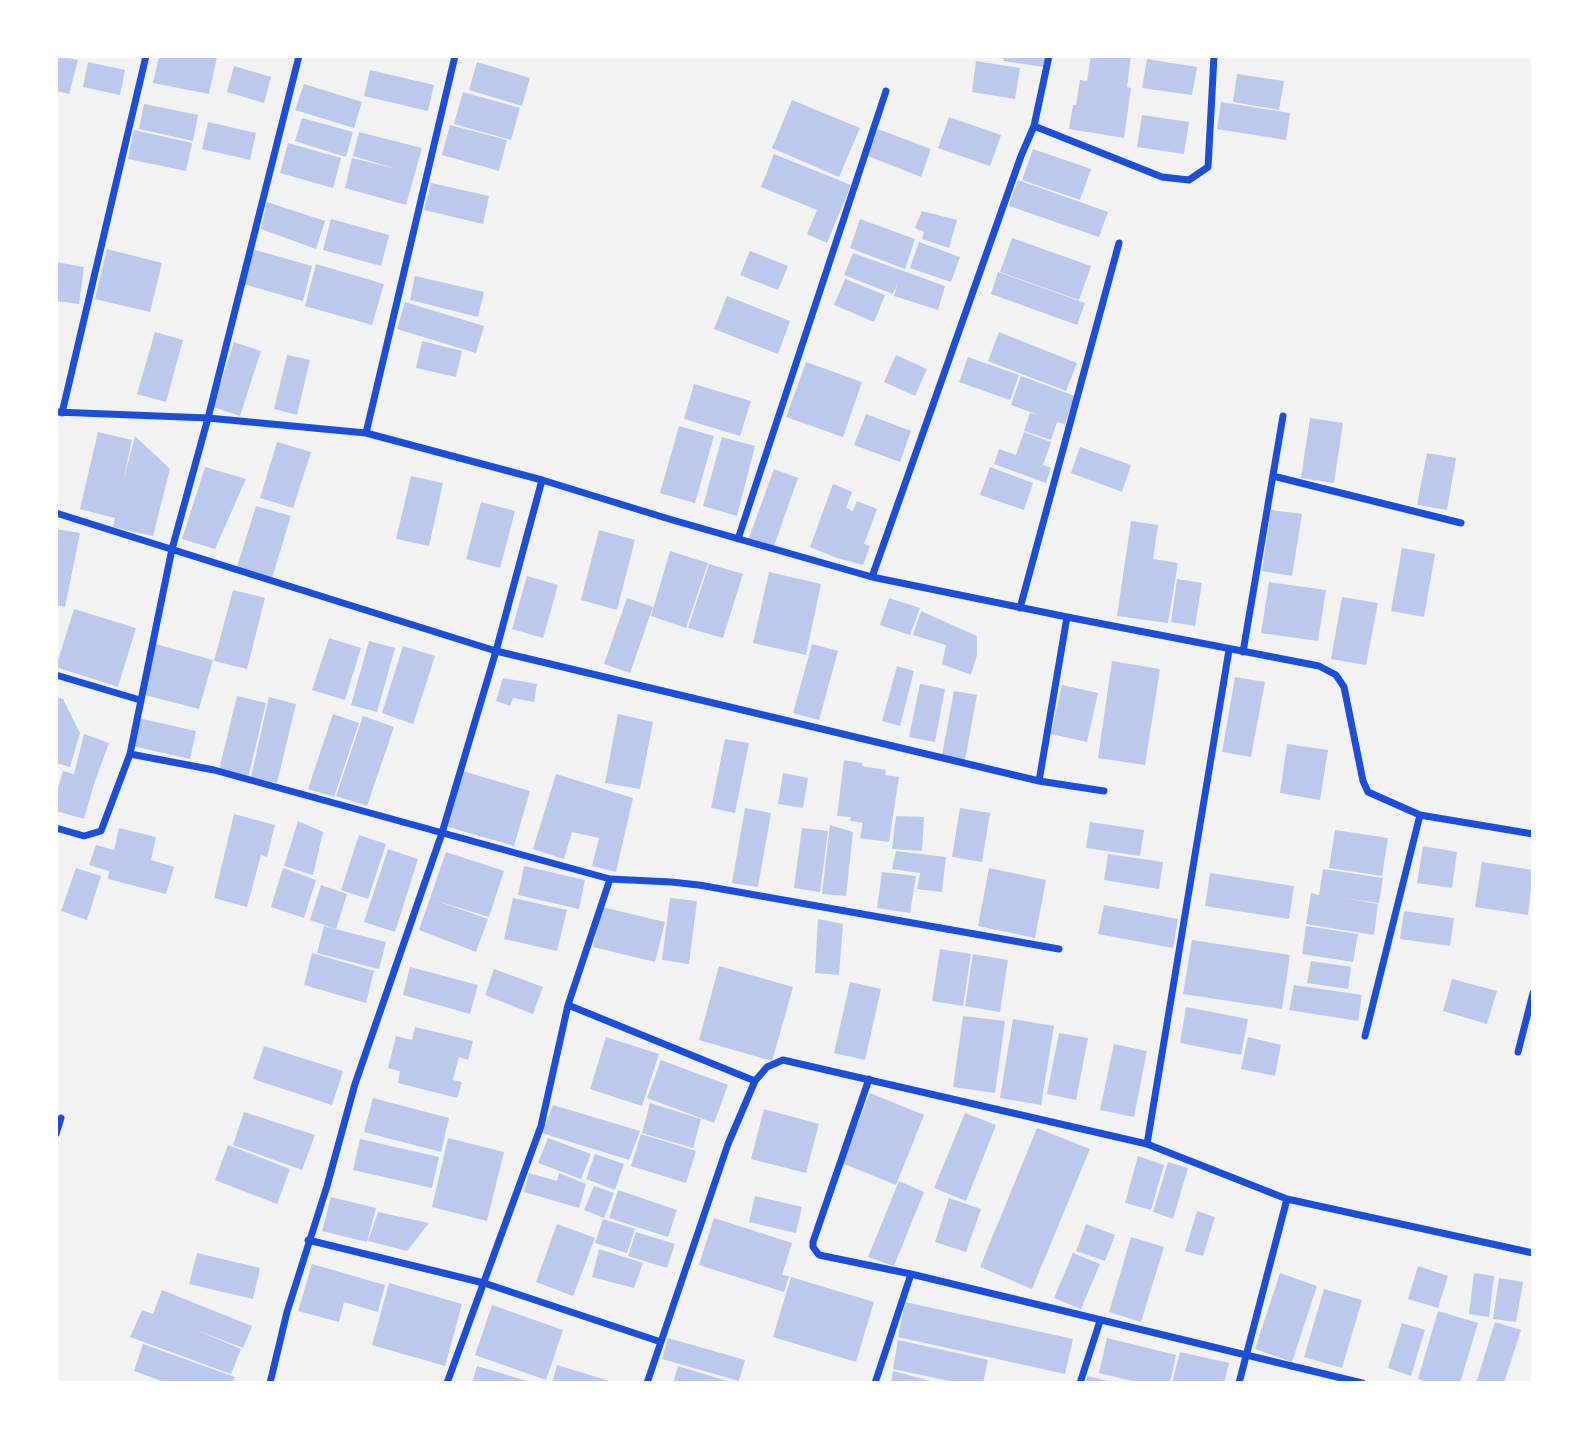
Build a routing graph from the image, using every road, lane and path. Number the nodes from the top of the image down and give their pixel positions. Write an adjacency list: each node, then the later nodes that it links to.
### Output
1 (146, 56): 9 (street)
2 (299, 56): 11 (street)
3 (455, 56): 12 (street)
4 (1049, 56): 7 (street)
5 (1214, 56): 7 (street)
6 (886, 92): 17 (street)
7 (1034, 126): 19 (street)
8 (1119, 243): 20 (street)
9 (59, 413): 11 (street)
10 (1283, 416): 13 (street)
11 (208, 418): 12 (street); 18 (street)
12 (366, 433): 14 (street)
13 (1273, 476): 16 (street); 24 (street)
14 (542, 480): 17 (street); 23 (street)
15 (56, 513): 18 (street)
16 (1461, 523)
17 (738, 539): 19 (street)
18 (172, 549): 23 (street); 26 (street)
19 (872, 577): 20 (street)
20 (1020, 608): 21 (street)
21 (1067, 617): 22 (street); 28 (street)
22 (1229, 650): 24 (street); 44 (street)
23 (496, 651): 28 (street); 32 (street)
24 (1243, 652): 30 (street)
25 (56, 675): 26 (street)
26 (140, 700): 27 (street)
27 (130, 754): 31 (street); 32 (street)
28 (1040, 781): 29 (street)
29 (1104, 791)
30 (1420, 815): 33 (street); 38 (street)
31 (56, 828)
32 (442, 833): 34 (street); 46 (street)
33 (1533, 834)
34 (610, 879): 35 (street); 37 (street)
35 (1059, 949)
36 (1533, 993): 39 (street)
37 (568, 1005): 41 (street); 49 (street)
38 (1365, 1036)
39 (1518, 1052)
40 (869, 1079): 41 (street); 44 (street); 48 (street)
41 (755, 1081): 51 (street)
42 (61, 1118): 43 (street)
43 (56, 1133)
44 (1147, 1144): 45 (street)
45 (1287, 1199): 47 (street); 52 (street)
46 (308, 1240): 49 (street); 53 (street)
47 (1533, 1253)
48 (911, 1275): 50 (street); 56 (street)
49 (484, 1283): 51 (street); 54 (street)
50 (1100, 1321): 52 (street); 57 (street)
51 (661, 1342): 55 (street)
52 (1247, 1357): 58 (street); 59 (street)
53 (270, 1383)
54 (447, 1383)
55 (647, 1383)
56 (876, 1383)
57 (1080, 1383)
58 (1239, 1383)
59 (1362, 1383)

